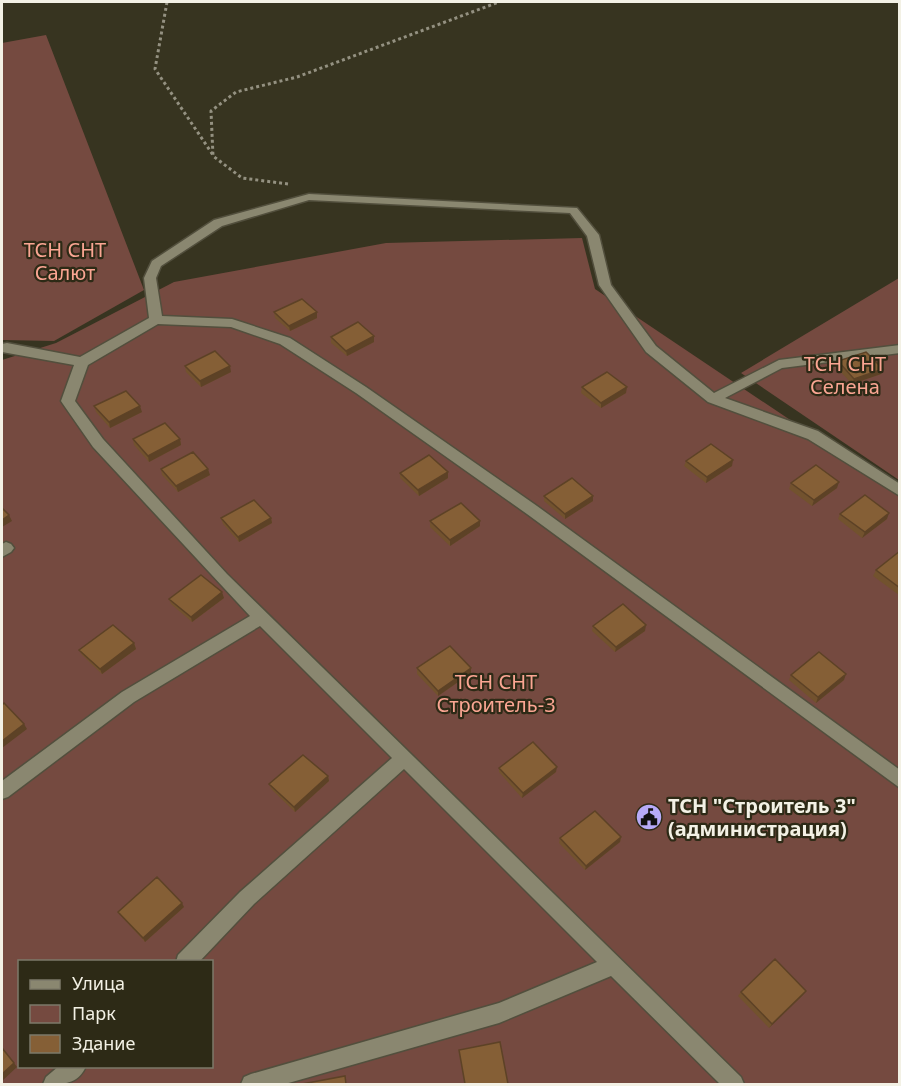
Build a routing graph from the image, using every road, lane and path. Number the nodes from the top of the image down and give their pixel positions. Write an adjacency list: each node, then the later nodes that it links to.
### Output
1 (167, 2): 3 (path)
2 (499, 2): 3 (path)
3 (213, 156): 4 (path)
4 (309, 197): 5 (lane); 9 (lane)
5 (156, 320): 8 (lane); 13 (lane)
6 (2, 348): 8 (lane)
7 (900, 349): 9 (lane)
8 (82, 362): 11 (lane)
9 (713, 399): 10 (lane)
10 (900, 491)
11 (261, 617): 12 (lane); 14 (lane)
12 (405, 757): 15 (lane); 16 (lane)
13 (900, 780)
14 (2, 791)
15 (188, 960)
16 (614, 965): 19 (lane); 20 (lane)
17 (73, 1068): 18 (lane)
18 (53, 1084)
19 (250, 1084)
20 (734, 1084)

